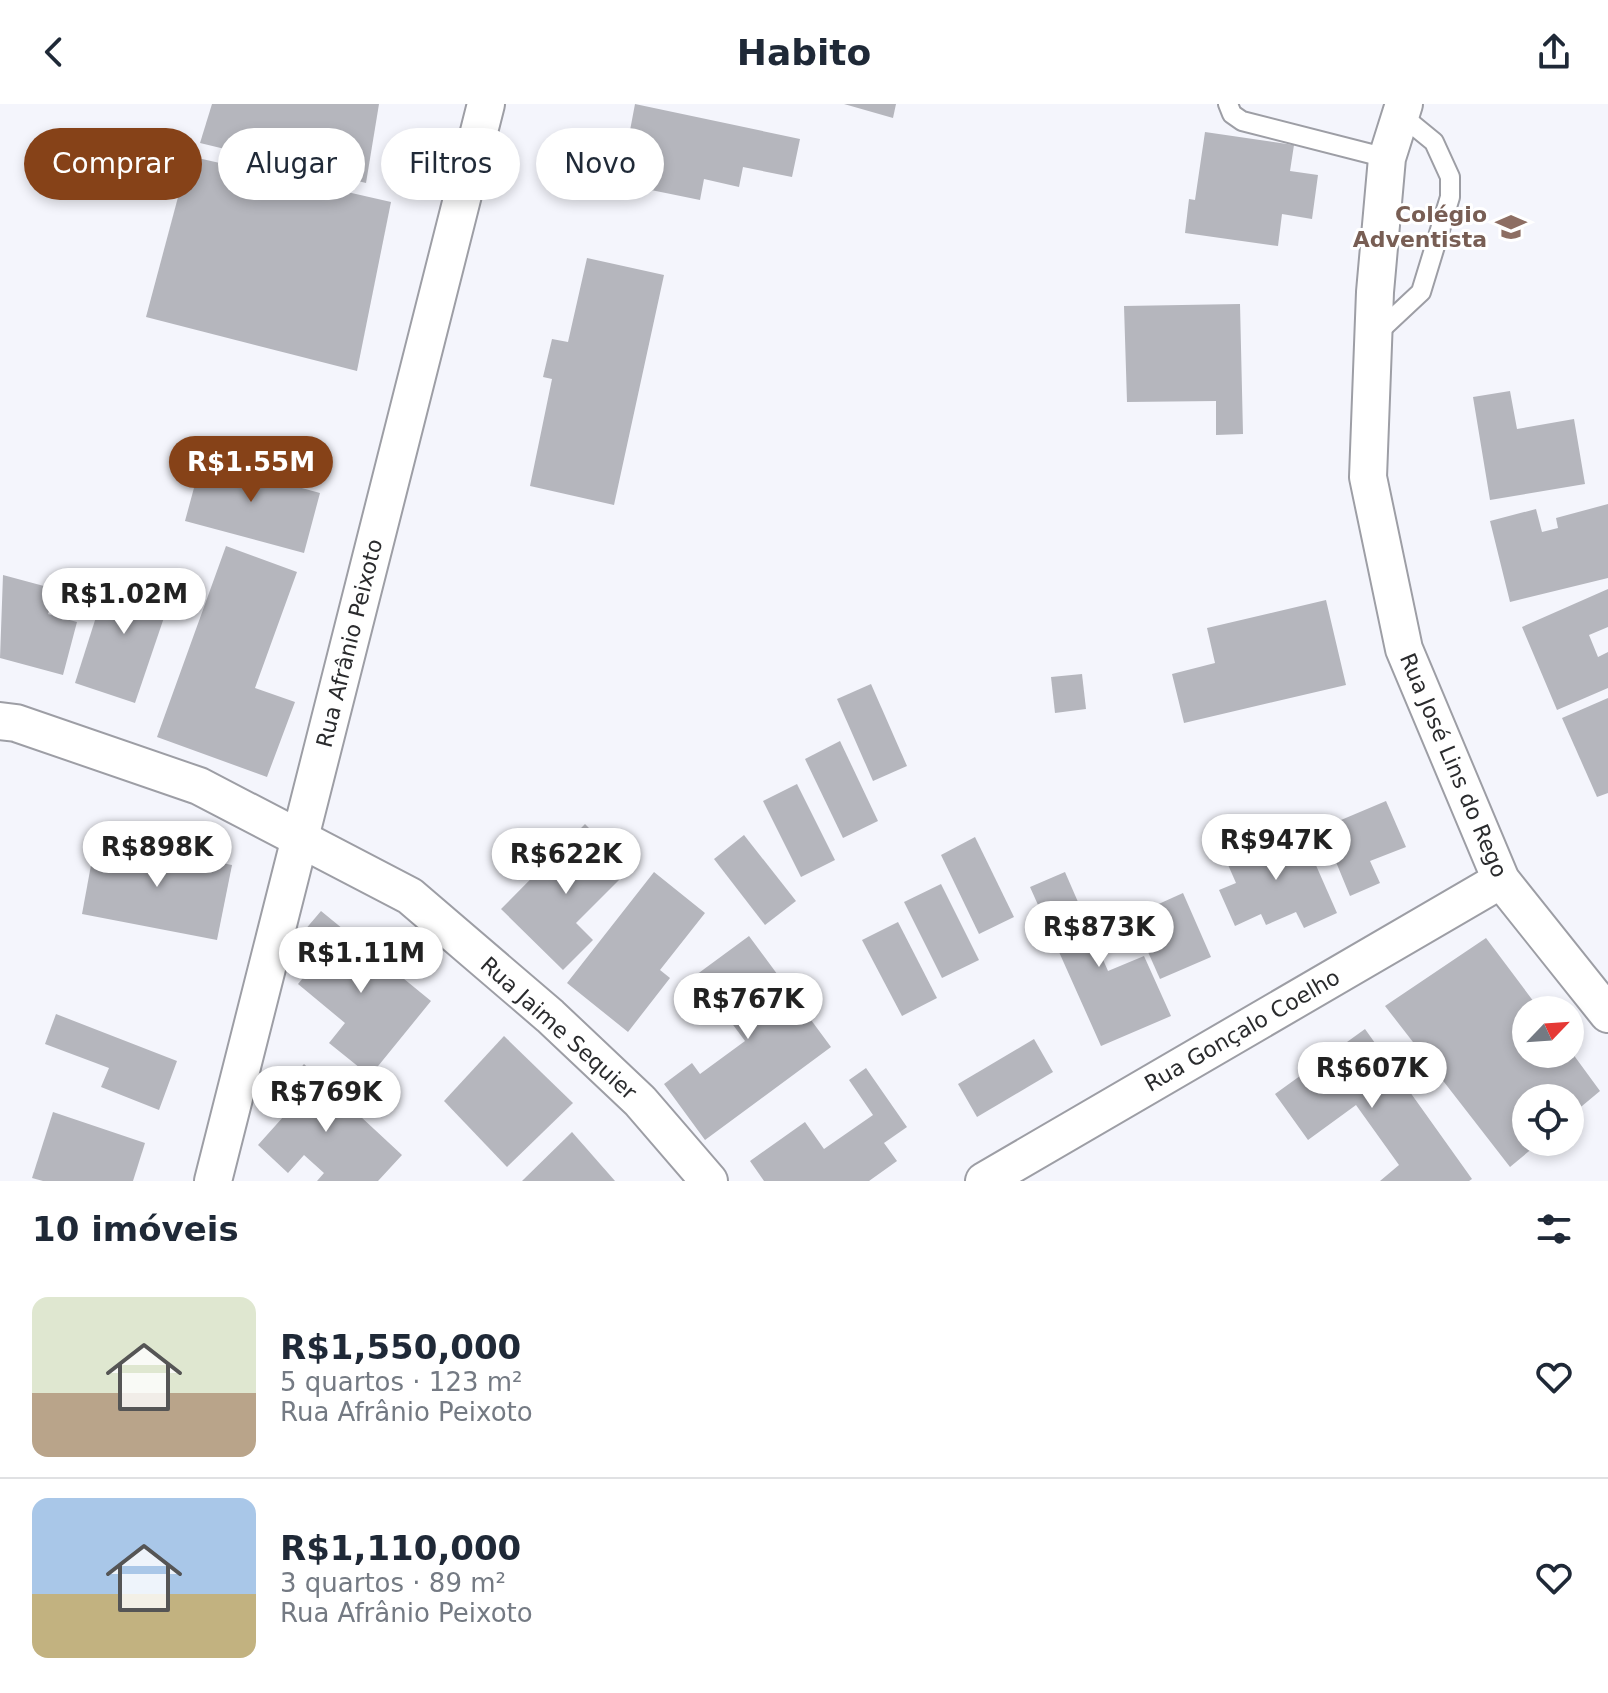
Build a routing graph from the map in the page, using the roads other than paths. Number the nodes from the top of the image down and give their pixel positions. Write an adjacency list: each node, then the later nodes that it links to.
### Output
1 (486, 104): 7 (street, Rua Afrânio Peixoto)
2 (1228, 104): 4 (lane)
3 (1403, 110): 4 (street, Rua José Lins do Rego); 5 (lane)
4 (1387, 158): 5 (street, Rua José Lins do Rego)
5 (1373, 337): 8 (street, Rua José Lins do Rego)
6 (0, 721): 7 (street, Rua Jaime Sequier)
7 (300, 836): 10 (street, Rua Afrânio Peixoto); 11 (street, Rua Jaime Sequier)
8 (1501, 880): 9 (street, Rua José Lins do Rego); 12 (street, Rua Gonçalo Coelho)
9 (1608, 1014)
10 (213, 1181)
11 (709, 1181)
12 (984, 1181)

